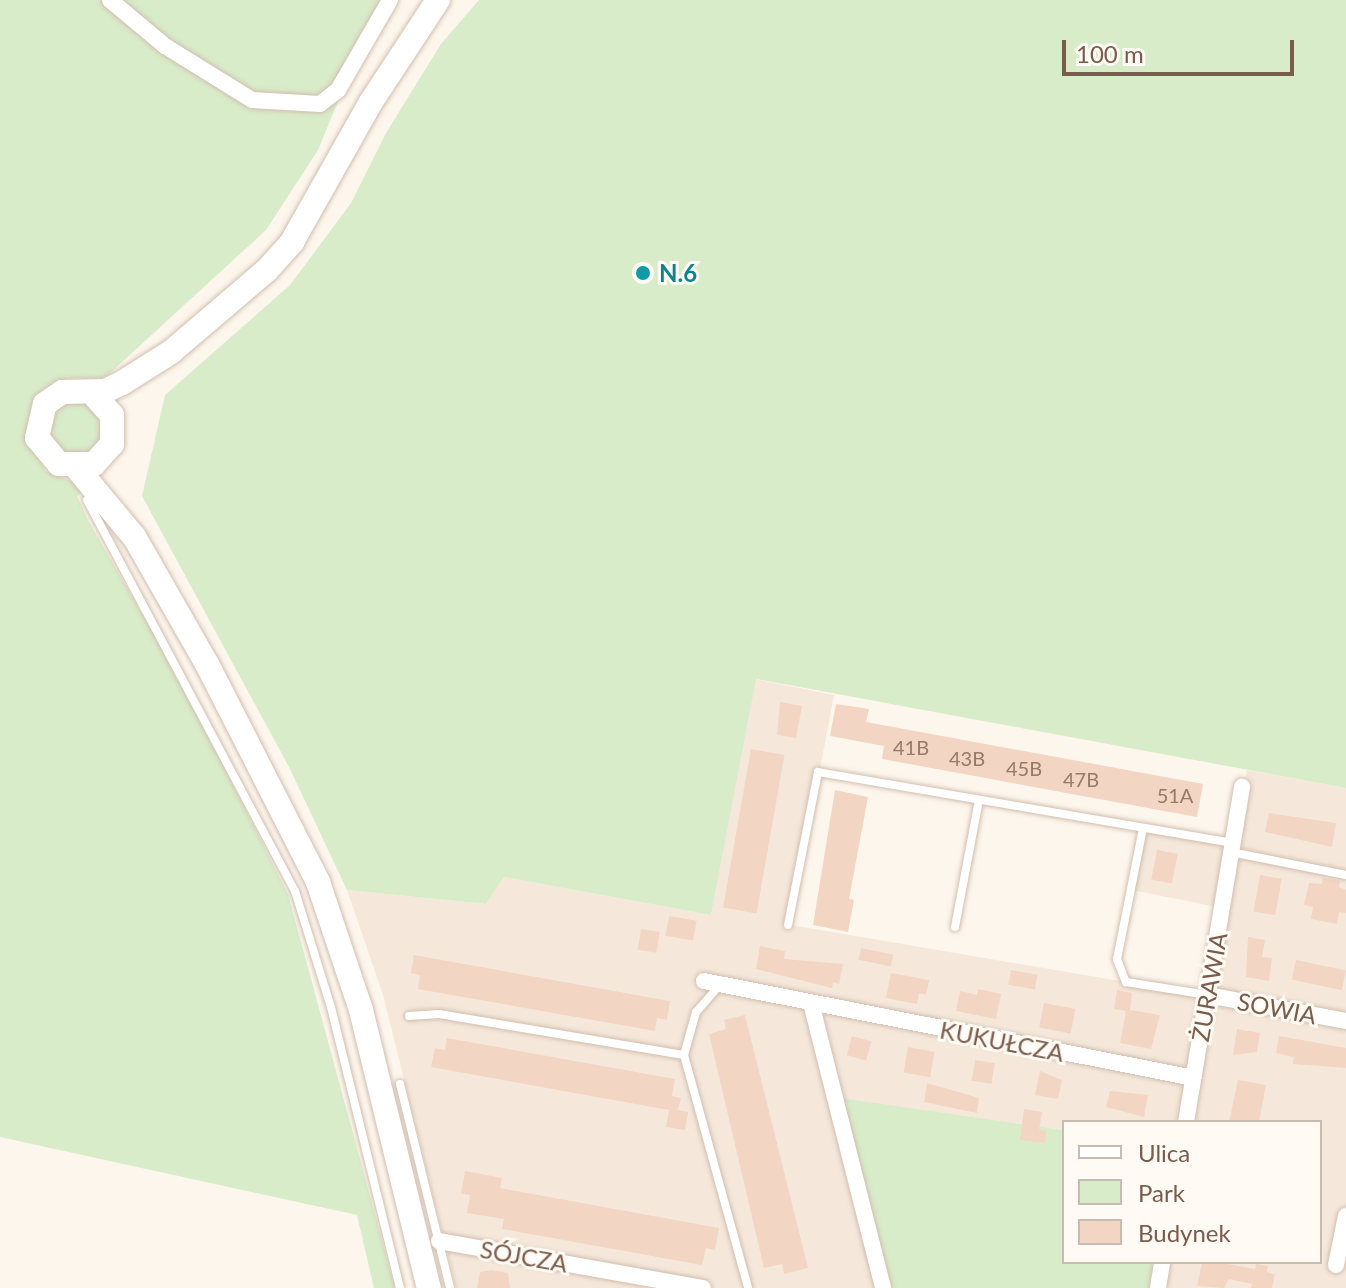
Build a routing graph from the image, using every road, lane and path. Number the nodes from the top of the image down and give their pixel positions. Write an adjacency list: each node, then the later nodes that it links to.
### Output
1 (110, 0): 2 (street)
2 (390, 0)
3 (438, 0): 5 (main road)
4 (450, 0): 5 (main road)
5 (415, 35): 6 (main road)
6 (171, 352): 7 (main road); 8 (main road)
7 (92, 393): 8 (main road); 10 (main road)
8 (114, 422): 9 (main road)
9 (103, 457): 10 (main road); 12 (main road)
10 (76, 467): 12 (main road)
11 (87, 500): 33 (lane)
12 (135, 538): 34 (main road)
13 (1242, 787): 16 (street, ŻURAWIA)
14 (979, 800): 15 (lane); 18 (lane); 19 (lane)
15 (1143, 828): 16 (lane); 21 (lane)
16 (1232, 848): 17 (lane); 21 (street, ŻURAWIA)
17 (1346, 875)
18 (788, 925)
19 (955, 927)
20 (711, 984): 22 (street, KUKUŁCZA); 25 (lane)
21 (1208, 995): 24 (street, SOWIA); 26 (street, ŻURAWIA)
22 (811, 1003): 26 (street, KUKUŁCZA); 38 (street)
23 (409, 1016): 25 (lane)
24 (1346, 1021)
25 (684, 1055): 37 (lane)
26 (1193, 1078): 28 (street, ŻURAWIA)
27 (400, 1084): 30 (lane)
28 (1186, 1120)
29 (1346, 1216): 32 (street)
30 (439, 1241): 35 (lane); 36 (street, SÓJCZA)
31 (1162, 1264): 39 (street)
32 (1334, 1264)
33 (400, 1288)
34 (429, 1288)
35 (450, 1288)
36 (703, 1288)
37 (748, 1288)
38 (883, 1288)
39 (1158, 1288)

